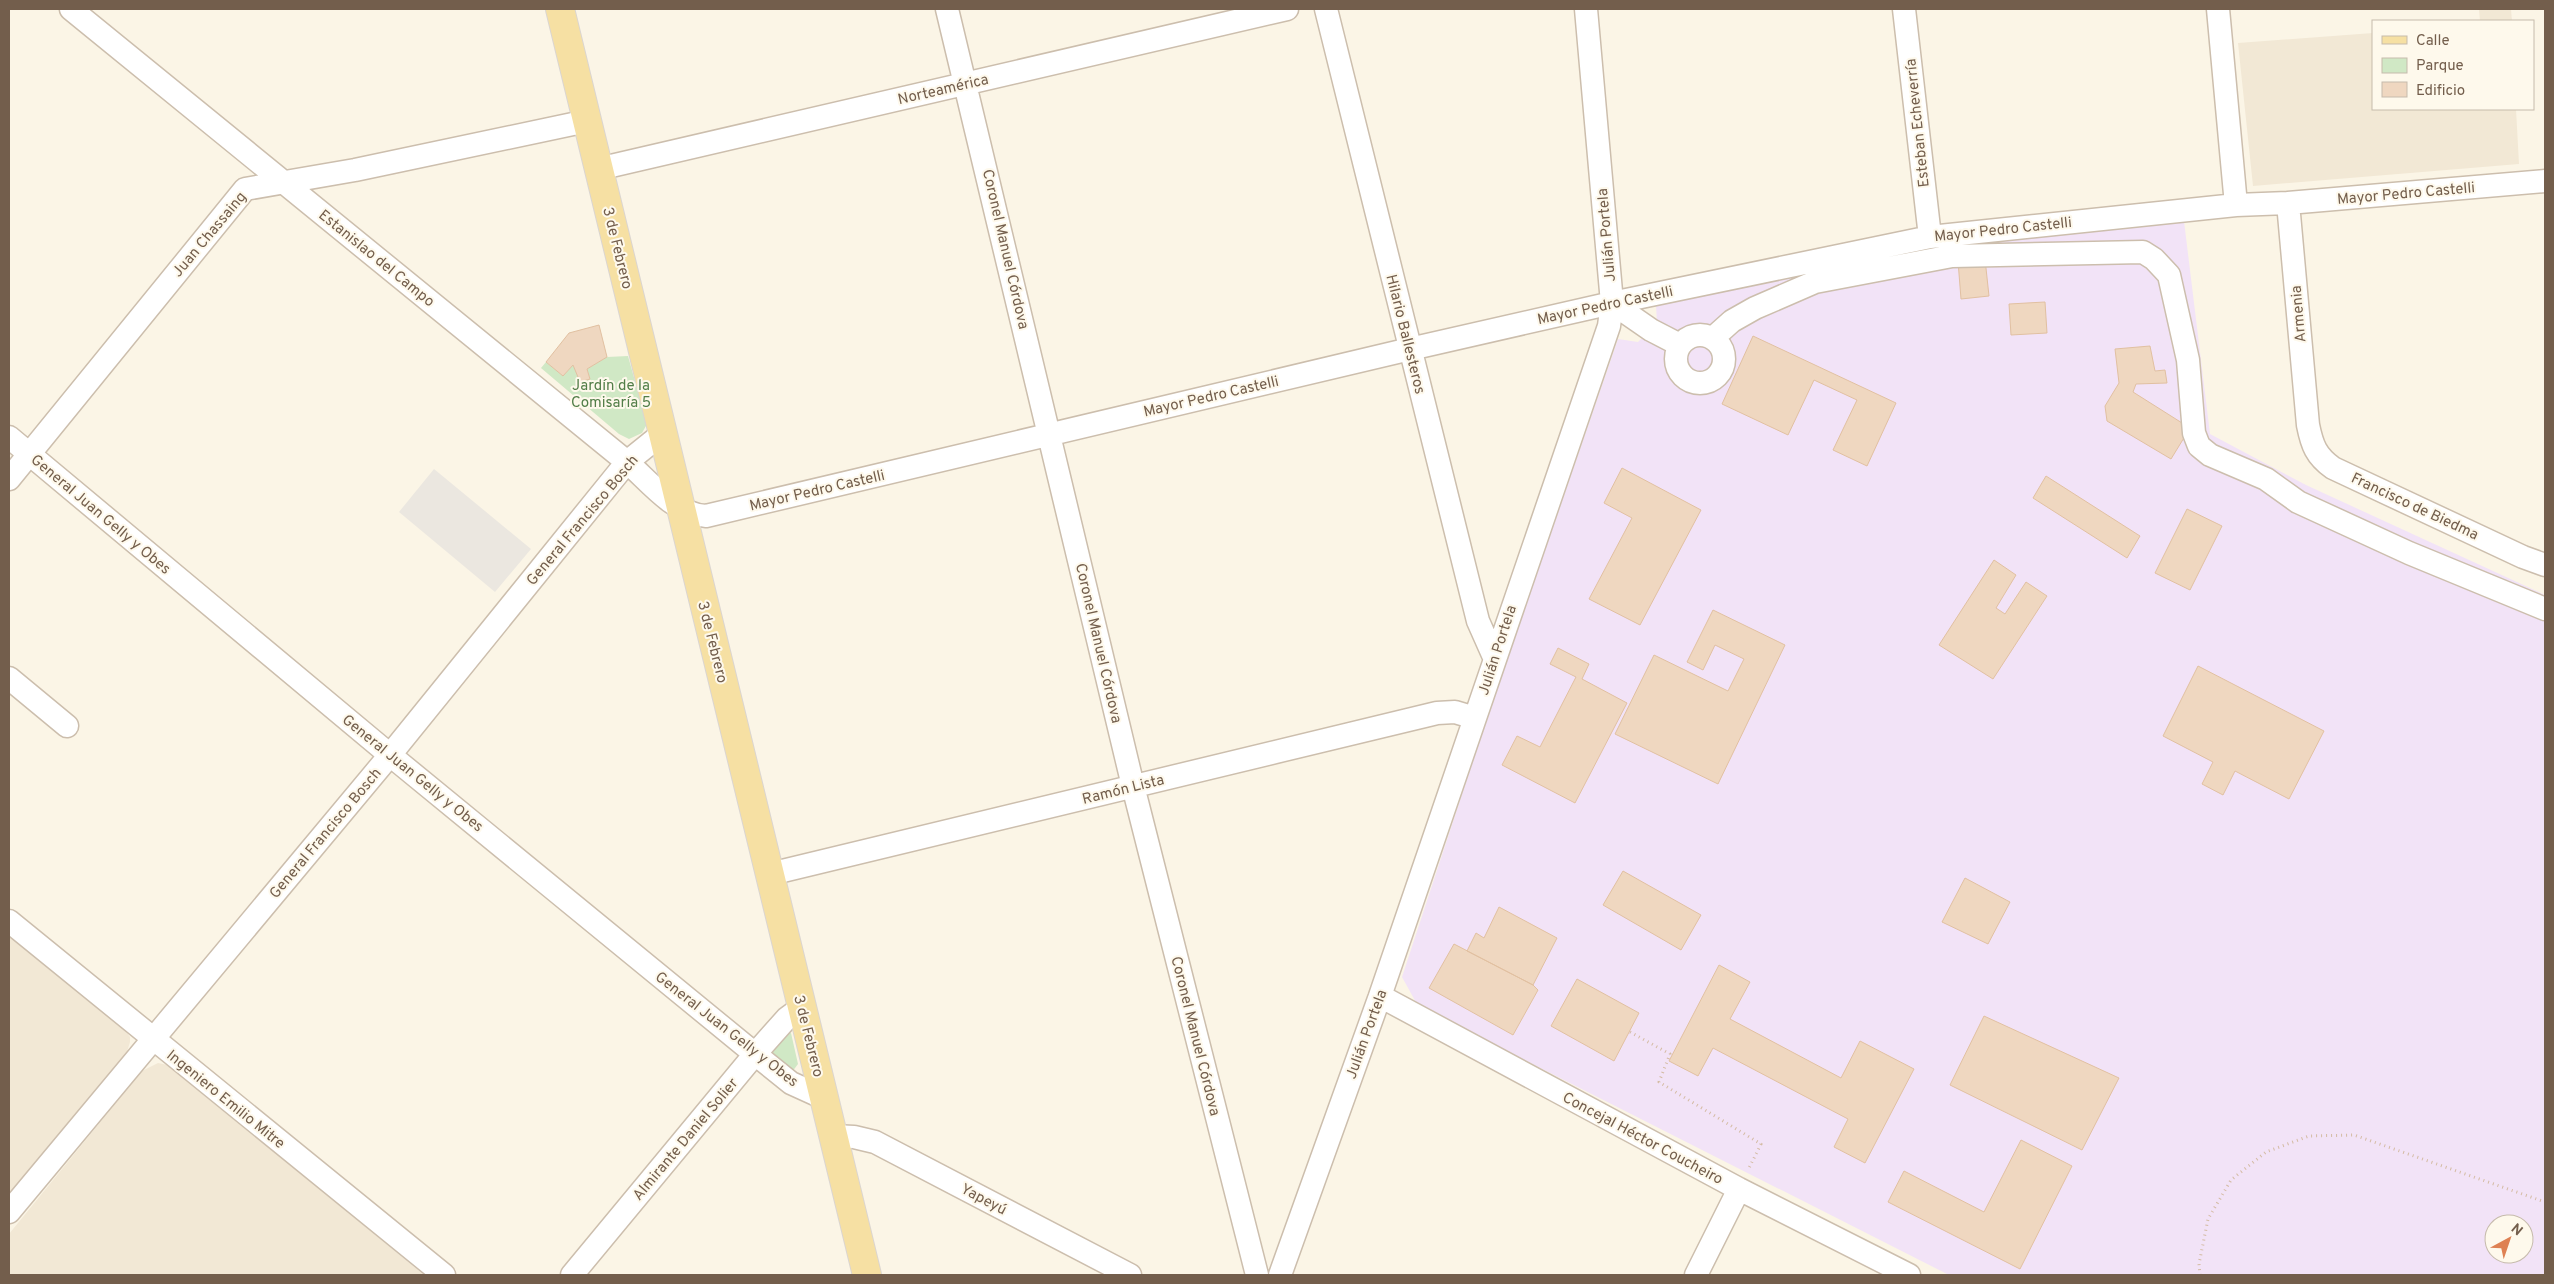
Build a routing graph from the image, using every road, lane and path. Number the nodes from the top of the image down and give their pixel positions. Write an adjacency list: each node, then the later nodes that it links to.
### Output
1 (71, 9): 13 (street, Estanislao del Campo)
2 (560, 9): 10 (main road, 3 de Febrero)
3 (947, 9): 9 (street, Coronel Manuel Córdova)
4 (1287, 9): 9 (street, Norteamérica)
5 (1326, 9): 20 (street, Hilario Ballesteros)
6 (1586, 9): 17 (street, Julián Portela)
7 (1904, 9): 16 (street, Esteban Echeverría)
8 (2218, 9): 15 (street)
9 (967, 84): 11 (street, Norteamérica); 23 (street, Coronel Manuel Córdova)
10 (587, 121): 11 (main road, 3 de Febrero); 13 (street, Juan Chassaing)
11 (598, 169): 22 (main road, 3 de Febrero)
12 (2545, 181): 14 (street, Mayor Pedro Castelli)
13 (283, 182): 25 (street, Juan Chassaing); 26 (street, Estanislao del Campo)
14 (2288, 203): 15 (street, Mayor Pedro Castelli); 21 (street, Armenia)
15 (2236, 204): 16 (street, Mayor Pedro Castelli)
16 (1930, 237): 17 (street, Mayor Pedro Castelli)
17 (1612, 303): 19 (street); 20 (street, Mayor Pedro Castelli); 31 (street, Julián Portela)
18 (1713, 338): 19 (street); 19 (street); 30 (street)
19 (1680, 345)
20 (1410, 349): 23 (street, Mayor Pedro Castelli); 31 (street, Hilario Ballesteros)
21 (2308, 425): 29 (street, Francisco de Biedma)
22 (662, 433): 26 (street, General Francisco Bosch); 28 (main road, 3 de Febrero)
23 (1050, 435): 28 (street, Mayor Pedro Castelli); 36 (street, Coronel Manuel Córdova)
24 (9, 437): 25 (street, General Juan Gelly y Obes)
25 (29, 454): 27 (street, Juan Chassaing); 35 (street, General Juan Gelly y Obes)
26 (628, 462): 28 (street, Estanislao del Campo); 35 (street, General Francisco Bosch)
27 (9, 479)
28 (681, 510): 37 (main road, 3 de Febrero)
29 (2545, 565)
30 (2545, 609)
31 (1494, 657): 33 (street, Julián Portela)
32 (9, 678): 34 (street)
33 (1475, 718): 36 (street, Ramón Lista); 39 (street, Julián Portela)
34 (67, 726)
35 (390, 755): 42 (street, General Francisco Bosch); 43 (street, General Juan Gelly y Obes)
36 (1133, 786): 37 (street, Ramón Lista); 53 (street, Coronel Manuel Córdova)
37 (770, 874): 40 (main road, 3 de Febrero)
38 (9, 921): 42 (street, Ingeniero Emilio Mitre)
39 (1380, 996): 46 (street, Concejal Héctor Coucheiro); 54 (street, Julián Portela)
40 (802, 1007): 43 (street, Almirante Daniel Solier); 44 (main road, 3 de Febrero)
41 (1630, 1032): 46 (path)
42 (154, 1040): 48 (street, General Francisco Bosch); 49 (street, Ingeniero Emilio Mitre)
43 (755, 1054): 44 (street, General Juan Gelly y Obes); 50 (street, Almirante Daniel Solier)
44 (824, 1098): 45 (main road, 3 de Febrero)
45 (833, 1136): 51 (main road, 3 de Febrero); 52 (street, Yapeyú)
46 (1739, 1189): 55 (street); 56 (street, Concejal Héctor Coucheiro)
47 (2545, 1202): 57 (path)
48 (9, 1212)
49 (444, 1275)
50 (572, 1275)
51 (867, 1275)
52 (1130, 1275)
53 (1257, 1275)
54 (1280, 1275)
55 (1696, 1275)
56 (1909, 1275)
57 (2200, 1275)

